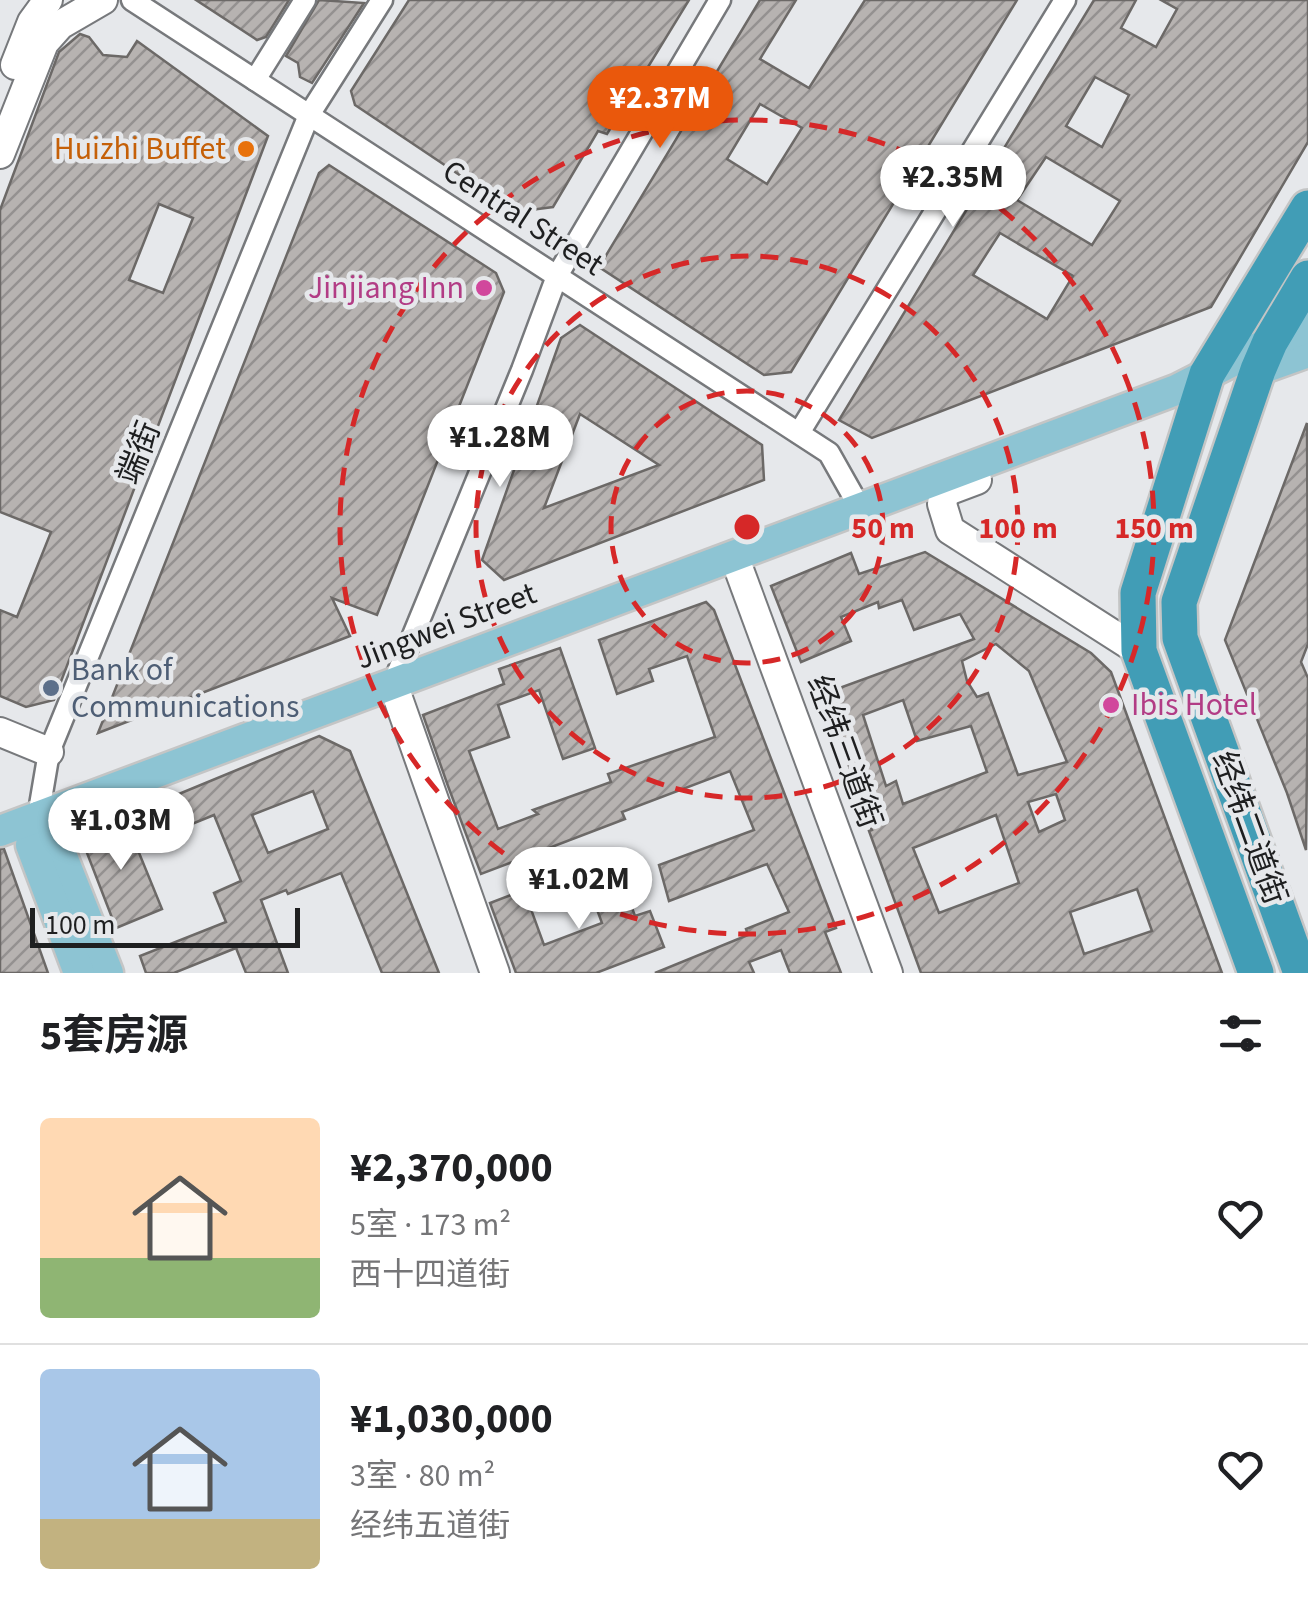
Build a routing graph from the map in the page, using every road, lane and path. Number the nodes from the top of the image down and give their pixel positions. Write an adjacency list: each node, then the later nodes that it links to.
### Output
1 (48, 0): 9 (main road)
2 (103, 0): 11 (main road)
3 (132, 0): 8 (street, Central Street)
4 (304, 0): 8 (street)
5 (382, 0): 10 (street, 端街)
6 (720, 0): 13 (street)
7 (1065, 0): 19 (street)
8 (255, 80): 10 (street, Central Street)
9 (0, 103)
10 (309, 115): 13 (street, Central Street); 25 (street, 端街)
11 (0, 154)
12 (1308, 208): 18 (highway, 经纬二道街)
13 (557, 276): 19 (street, Central Street); 23 (street)
14 (1308, 278): 17 (highway, 经纬二道街)
15 (1308, 327): 17 (main road)
16 (1308, 352): 17 (main road)
17 (1264, 356): 18 (main road, Jingwei Street); 33 (highway, 经纬二道街)
18 (1192, 382): 20 (main road, Jingwei Street); 22 (highway, 经纬二道街); 22 (main road)
19 (799, 433): 20 (street, Central Street)
20 (860, 508): 21 (main road, Jingwei Street)
21 (734, 556): 23 (main road, Jingwei Street); 31 (main road, 经纬三道街)
22 (1138, 651): 32 (highway, 经纬二道街)
23 (393, 684): 26 (main road, Jingwei Street); 30 (main road)
24 (0, 732): 25 (main road)
25 (49, 752): 26 (street, 端街)
26 (38, 817): 27 (main road, Jingwei Street); 28 (main road); 29 (main road)
27 (0, 832)
28 (79, 973)
29 (108, 973)
30 (496, 973)
31 (888, 973)
32 (1256, 973)
33 (1301, 973)

